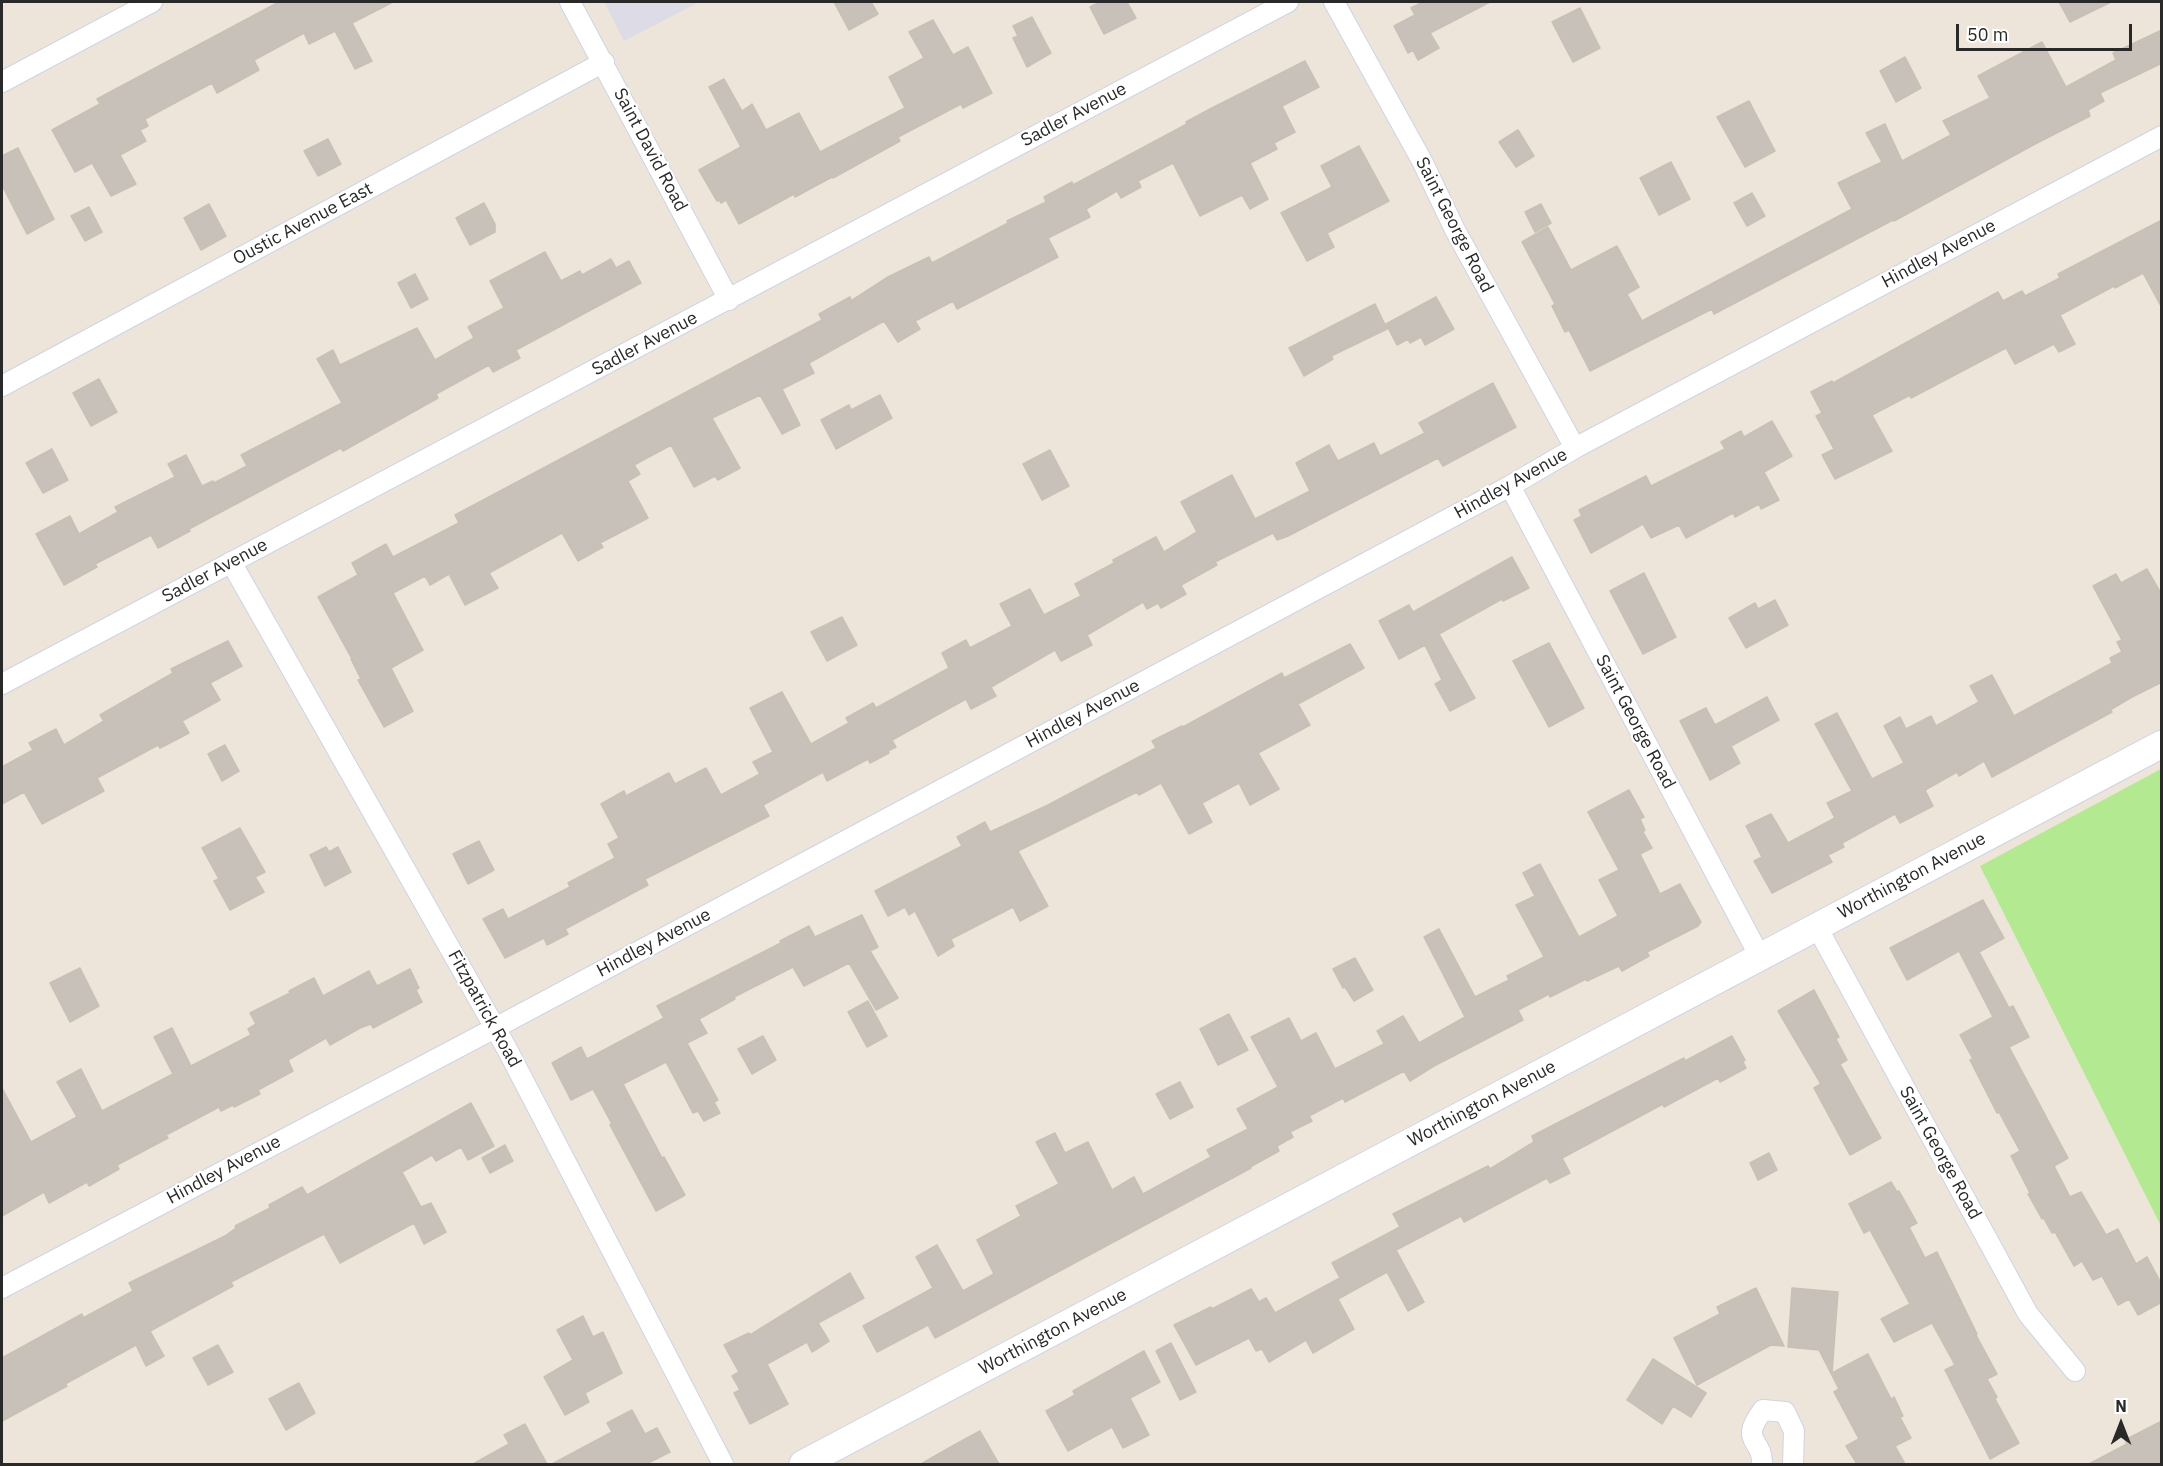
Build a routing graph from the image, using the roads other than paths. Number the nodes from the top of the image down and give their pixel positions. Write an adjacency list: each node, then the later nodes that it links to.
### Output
1 (152, 2): 6 (street)
2 (570, 2): 5 (street, Saint David Road)
3 (1288, 2): 8 (street, Sadler Avenue)
4 (1334, 2): 10 (street, Saint George Road)
5 (604, 62): 8 (street, Saint David Road); 9 (street, Oustic Avenue East)
6 (2, 82)
7 (2162, 136): 10 (street, Hindley Avenue)
8 (729, 300): 12 (street, Sadler Avenue)
9 (2, 386)
10 (1575, 448): 11 (street, Hindley Avenue)
11 (1510, 486): 16 (street, Saint George Road); 17 (street, Hindley Avenue)
12 (231, 562): 13 (street, Sadler Avenue); 17 (street, Fitzpatrick Road)
13 (2, 684)
14 (2162, 744): 15 (street, Worthington Avenue)
15 (1817, 927): 16 (street, Worthington Avenue); 19 (street, Saint George Road)
16 (1760, 957): 21 (street, Worthington Avenue)
17 (495, 1028): 18 (street, Hindley Avenue); 20 (street, Fitzpatrick Road)
18 (2, 1288)
19 (2075, 1371)
20 (723, 1464)
21 (803, 1464)
22 (1762, 1464): 23 (street)
23 (1793, 1464)

